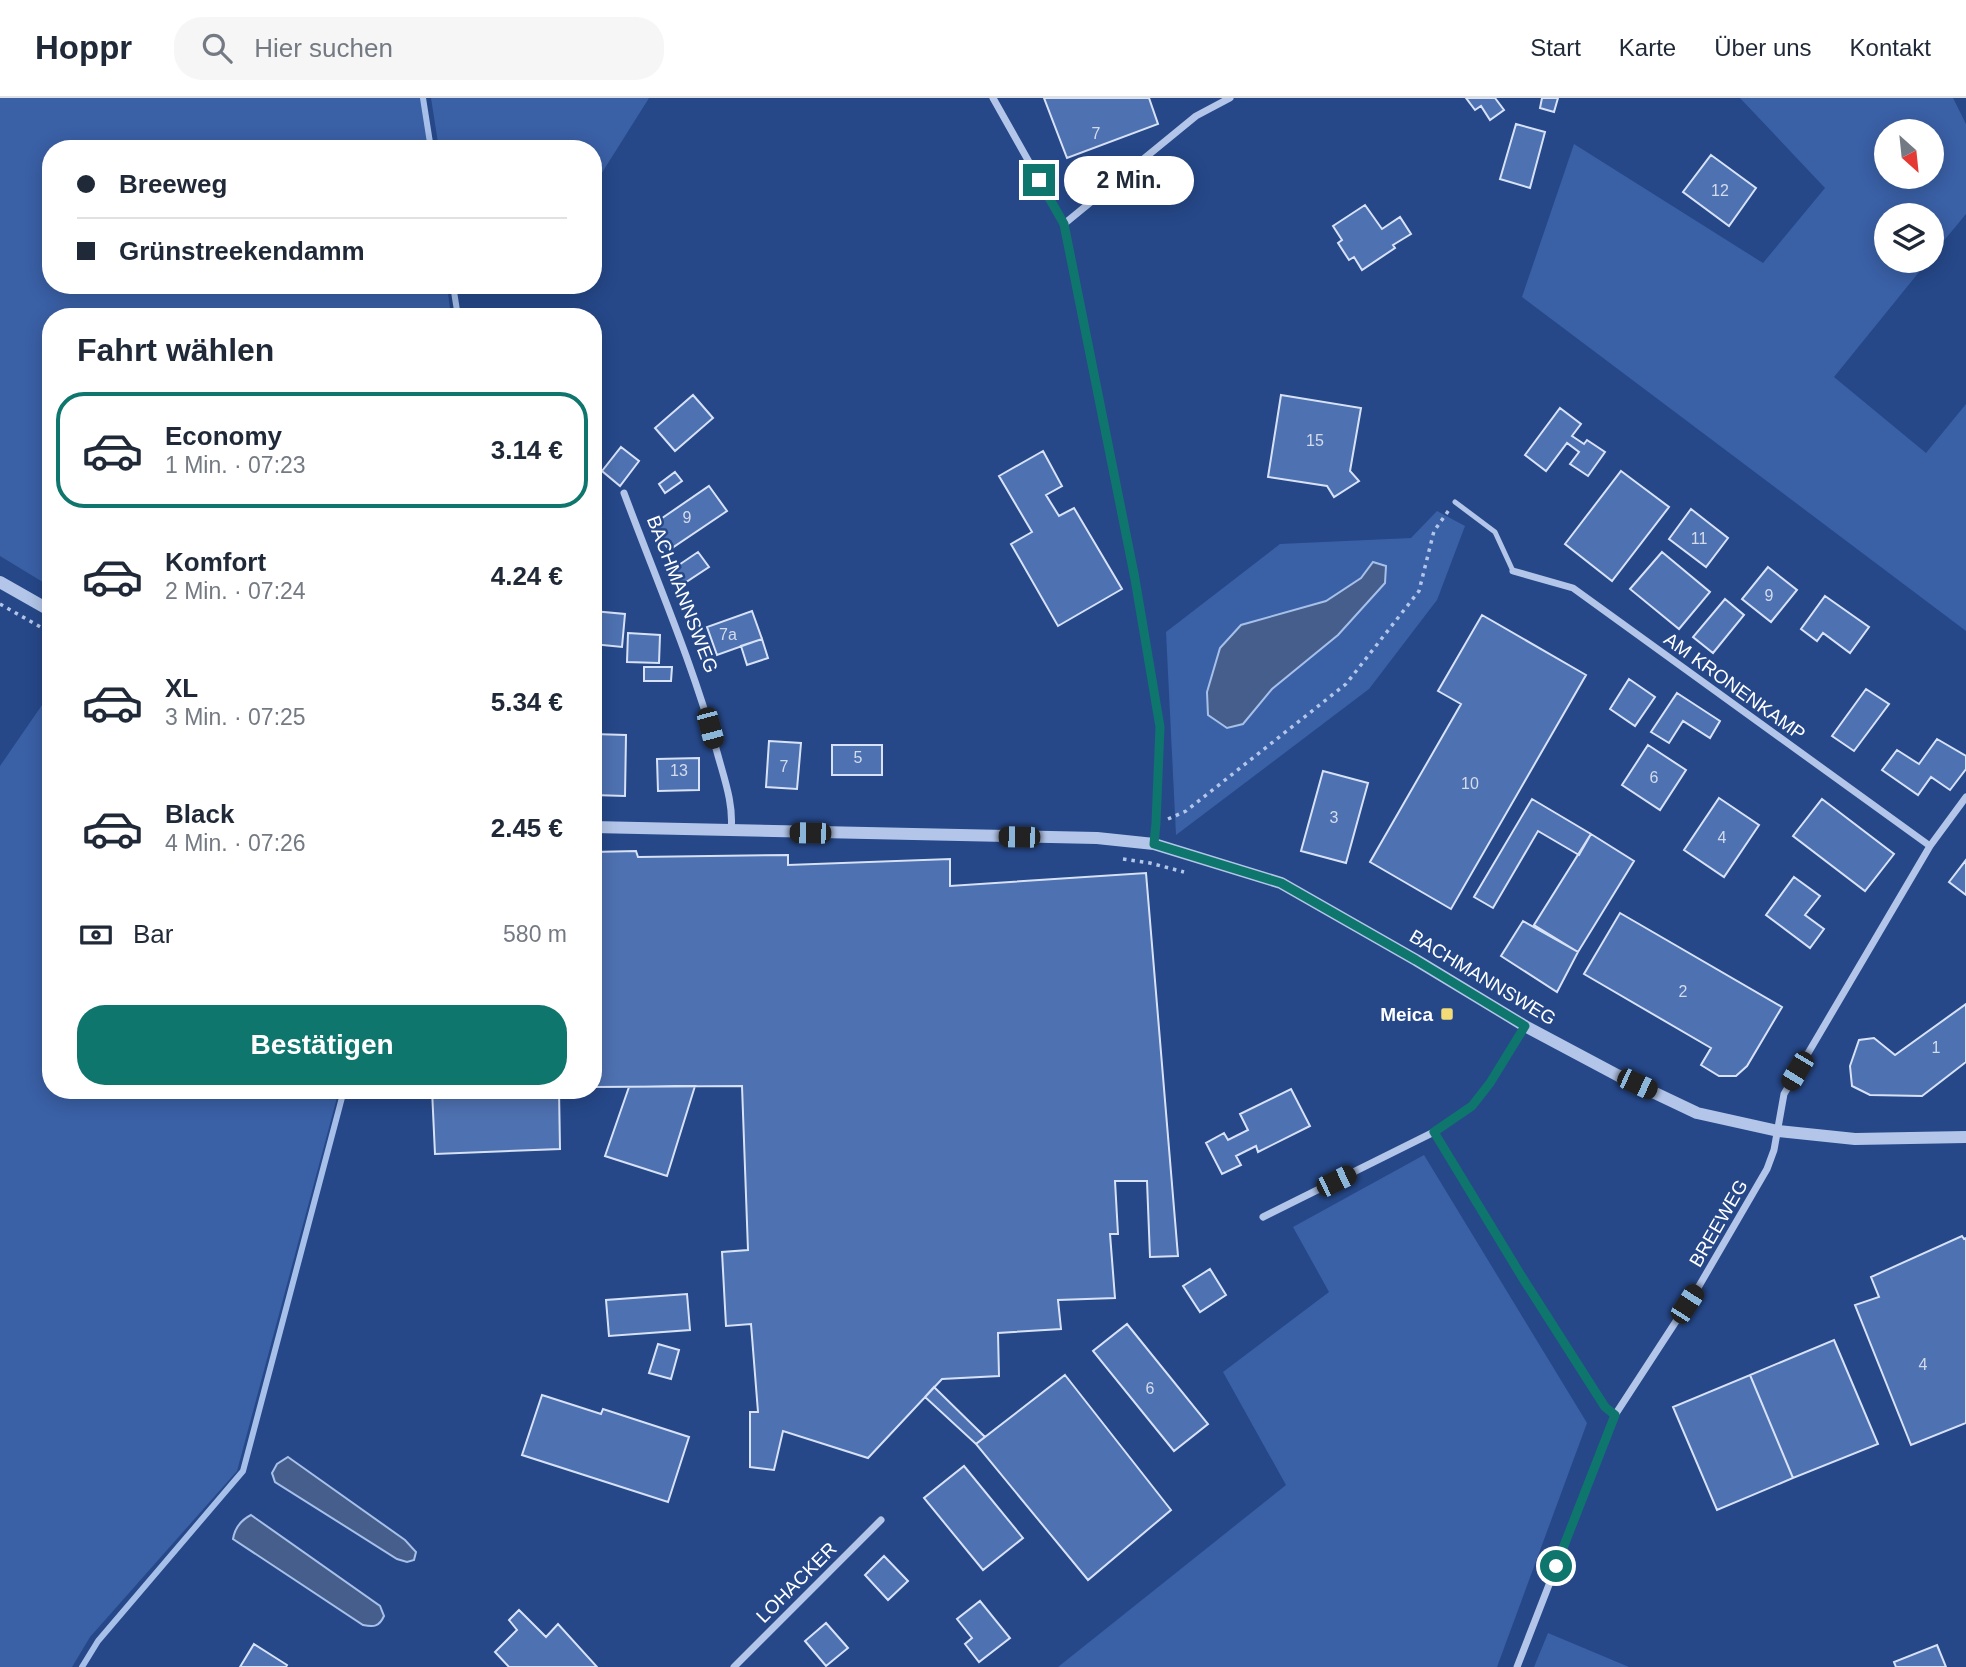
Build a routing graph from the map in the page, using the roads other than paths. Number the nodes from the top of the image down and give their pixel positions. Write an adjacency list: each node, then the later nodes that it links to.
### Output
1 (993, 98): 3 (street)
2 (1230, 98): 3 (street)
3 (1064, 224): 12 (street)
4 (624, 493): 11 (street, BACHMANNSWEG)
5 (1455, 502): 6 (lane)
6 (1513, 571): 13 (street, AM KRONENKAMP)
7 (0, 582): 8 (street)
8 (42, 606)
9 (1966, 797): 13 (street)
10 (602, 827): 11 (street, BACHMANNSWEG)
11 (731, 831): 12 (street, BACHMANNSWEG)
12 (1154, 844): 14 (street, BACHMANNSWEG)
13 (1930, 846): 15 (street)
14 (1525, 1026): 15 (street, BACHMANNSWEG); 16 (street)
15 (1777, 1131): 17 (street, BACHMANNSWEG); 19 (street, BREEWEG)
16 (1434, 1132): 18 (street); 19 (lane)
17 (1966, 1137)
18 (1262, 1217)
19 (1615, 1415): 22 (street, BREEWEG)
20 (881, 1520): 21 (street, LOHACKER)
21 (734, 1667)
22 (1517, 1667)

